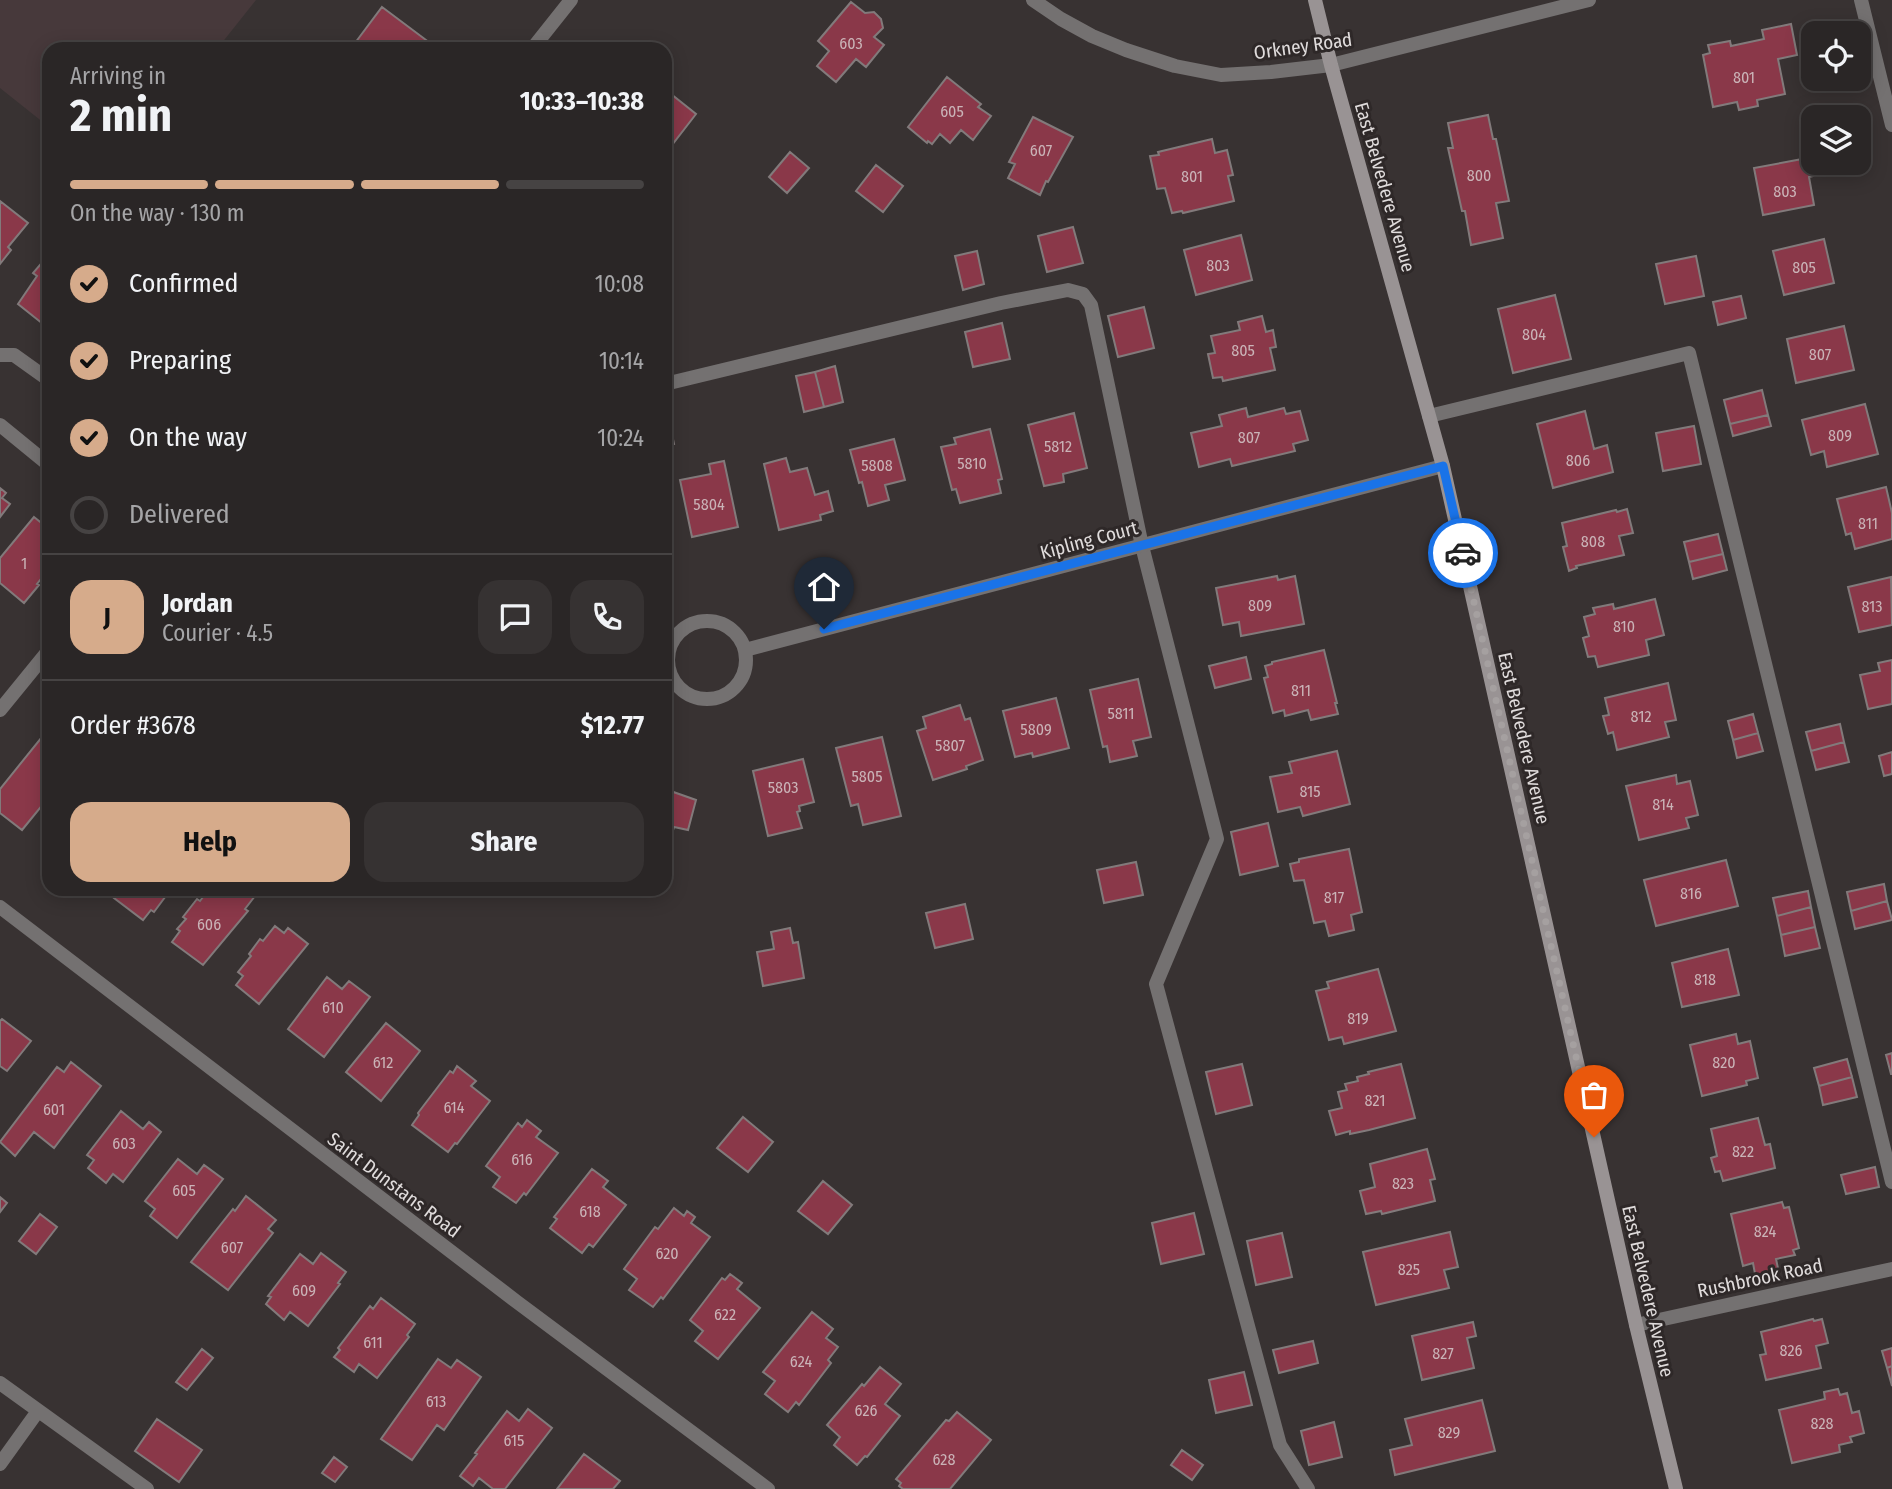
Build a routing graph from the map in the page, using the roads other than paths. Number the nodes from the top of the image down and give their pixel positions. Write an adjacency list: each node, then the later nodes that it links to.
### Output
1 (571, 0): 6 (street)
2 (1033, 0): 7 (street, Orkney Road)
3 (1315, 0): 7 (main road, East Belvedere Avenue)
4 (1589, 0): 7 (street, Orkney Road)
5 (1861, 0): 8 (street)
6 (538, 42)
7 (1331, 65): 12 (main road, East Belvedere Avenue)
8 (1892, 125)
9 (0, 355): 10 (street)
10 (42, 375)
11 (672, 382): 16 (street)
12 (1429, 416): 15 (main road, East Belvedere Avenue); 23 (street)
13 (0, 425): 14 (street)
14 (42, 459)
15 (1443, 466): 16 (street, Kipling Court); 25 (main road, East Belvedere Avenue)
16 (1142, 546): 18 (street, Kipling Court); 31 (street)
17 (672, 643): 18 (street)
18 (745, 650): 20 (street)
19 (42, 659): 21 (street)
20 (672, 677)
21 (0, 710)
22 (0, 907): 30 (street, Saint Dunstans Road)
23 (1892, 1182)
24 (1892, 1269): 25 (street, Rushbrook Road)
25 (1636, 1325): 32 (main road, East Belvedere Avenue)
26 (0, 1383): 27 (street)
27 (38, 1411): 28 (street); 29 (street)
28 (0, 1464)
29 (147, 1489)
30 (768, 1489)
31 (1308, 1489)
32 (1676, 1489)

